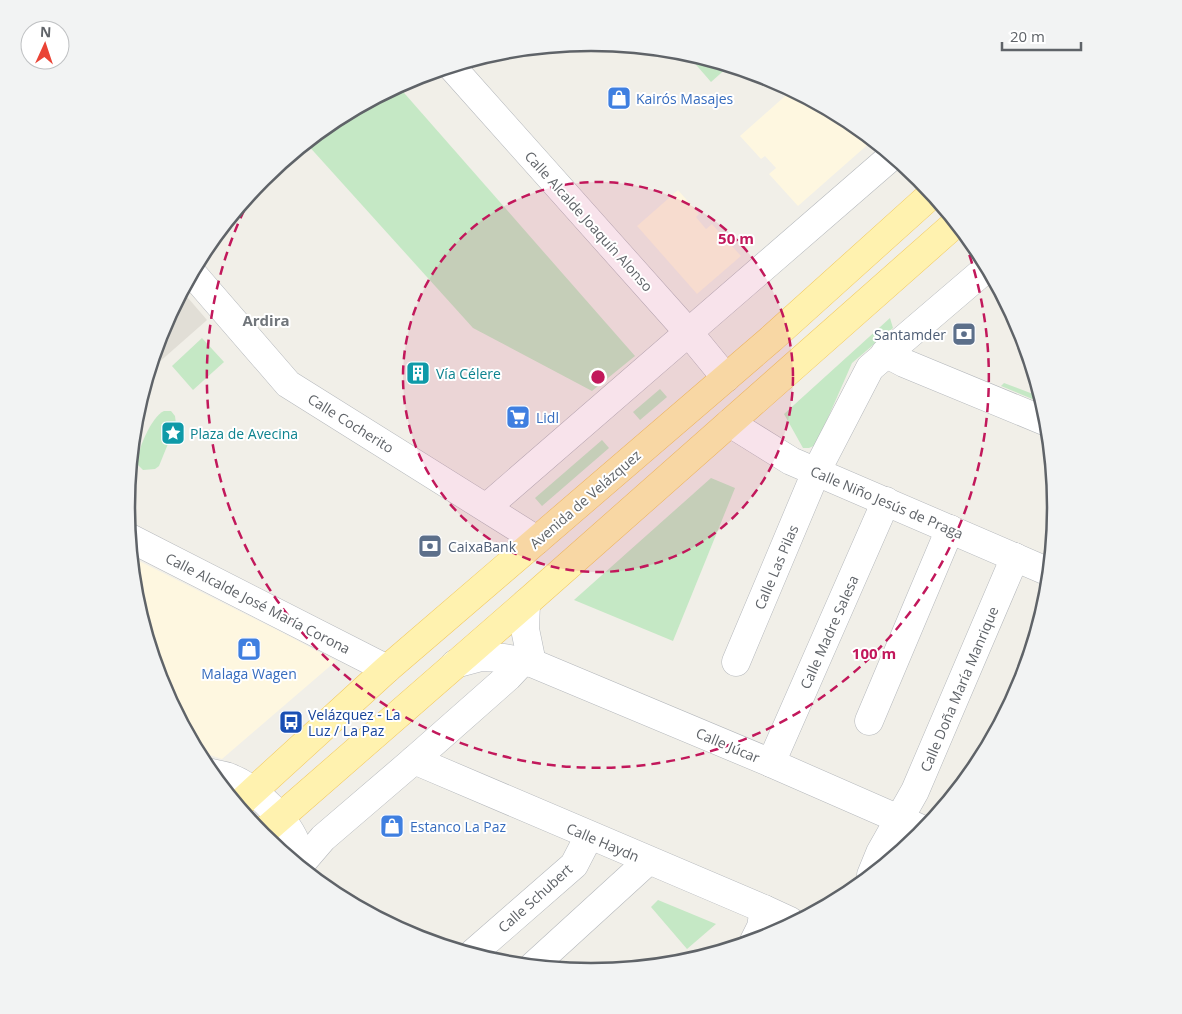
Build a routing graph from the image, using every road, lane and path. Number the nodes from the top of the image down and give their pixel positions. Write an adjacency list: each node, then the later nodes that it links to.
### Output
1 (457, 72): 7 (street, Calle Alcalde Joaquín Alonso)
2 (887, 161): 7 (street)
3 (926, 199): 9 (main road, Avenida de Velázquez)
4 (951, 227): 11 (main road)
5 (982, 272): 8 (street, Calle Las Pilas)
6 (197, 278): 14 (street, Calle Cocherito)
7 (689, 333): 9 (street, Calle Alcalde Joaquín Alonso); 14 (street)
8 (885, 353): 10 (street); 12 (street, Calle Las Pilas)
9 (726, 378): 16 (main road, Avenida de Velázquez)
10 (1038, 418)
11 (730, 423): 12 (street, Calle Niño Jesús de Praga); 20 (main road)
12 (816, 472): 13 (street, Calle Niño Jesús de Praga); 22 (street, Calle Las Pilas)
13 (886, 501): 15 (street, Calle Niño Jesús de Praga); 27 (street, Calle Madre Salesa)
14 (487, 507): 16 (street, Calle Cocherito)
15 (950, 529): 18 (street, Calle Niño Jesús de Praga); 25 (street)
16 (537, 540): 24 (main road, Avenida de Velázquez)
17 (136, 541): 24 (street, Calle Alcalde José María Corona)
18 (1015, 557): 19 (street, Calle Niño Jesús de Praga); 30 (street, Calle Doña María Manrique)
19 (1042, 569)
20 (526, 603): 21 (street); 23 (main road)
21 (528, 662): 23 (street, Calle Júcar); 26 (street); 27 (street, Calle Júcar)
22 (736, 662)
23 (455, 664): 31 (main road)
24 (387, 669): 29 (main road, Avenida de Velázquez)
25 (869, 721)
26 (414, 760): 33 (street, Calle Haydn); 35 (street)
27 (771, 763): 30 (street, Calle Júcar)
28 (223, 776): 29 (street)
29 (245, 798): 31 (street)
30 (900, 819): 32 (street, Calle Júcar); 37 (street, Calle Doña María Manrique)
31 (270, 826): 34 (street)
32 (916, 826)
33 (589, 836): 36 (street, Calle Haydn); 41 (street, Calle Schubert)
34 (299, 857)
35 (304, 861)
36 (648, 861): 38 (street, Calle Haydn); 42 (street)
37 (876, 862)
38 (764, 909): 39 (street, Calle Haydn); 40 (street)
39 (786, 919)
40 (759, 930)
41 (479, 948)
42 (540, 960)

